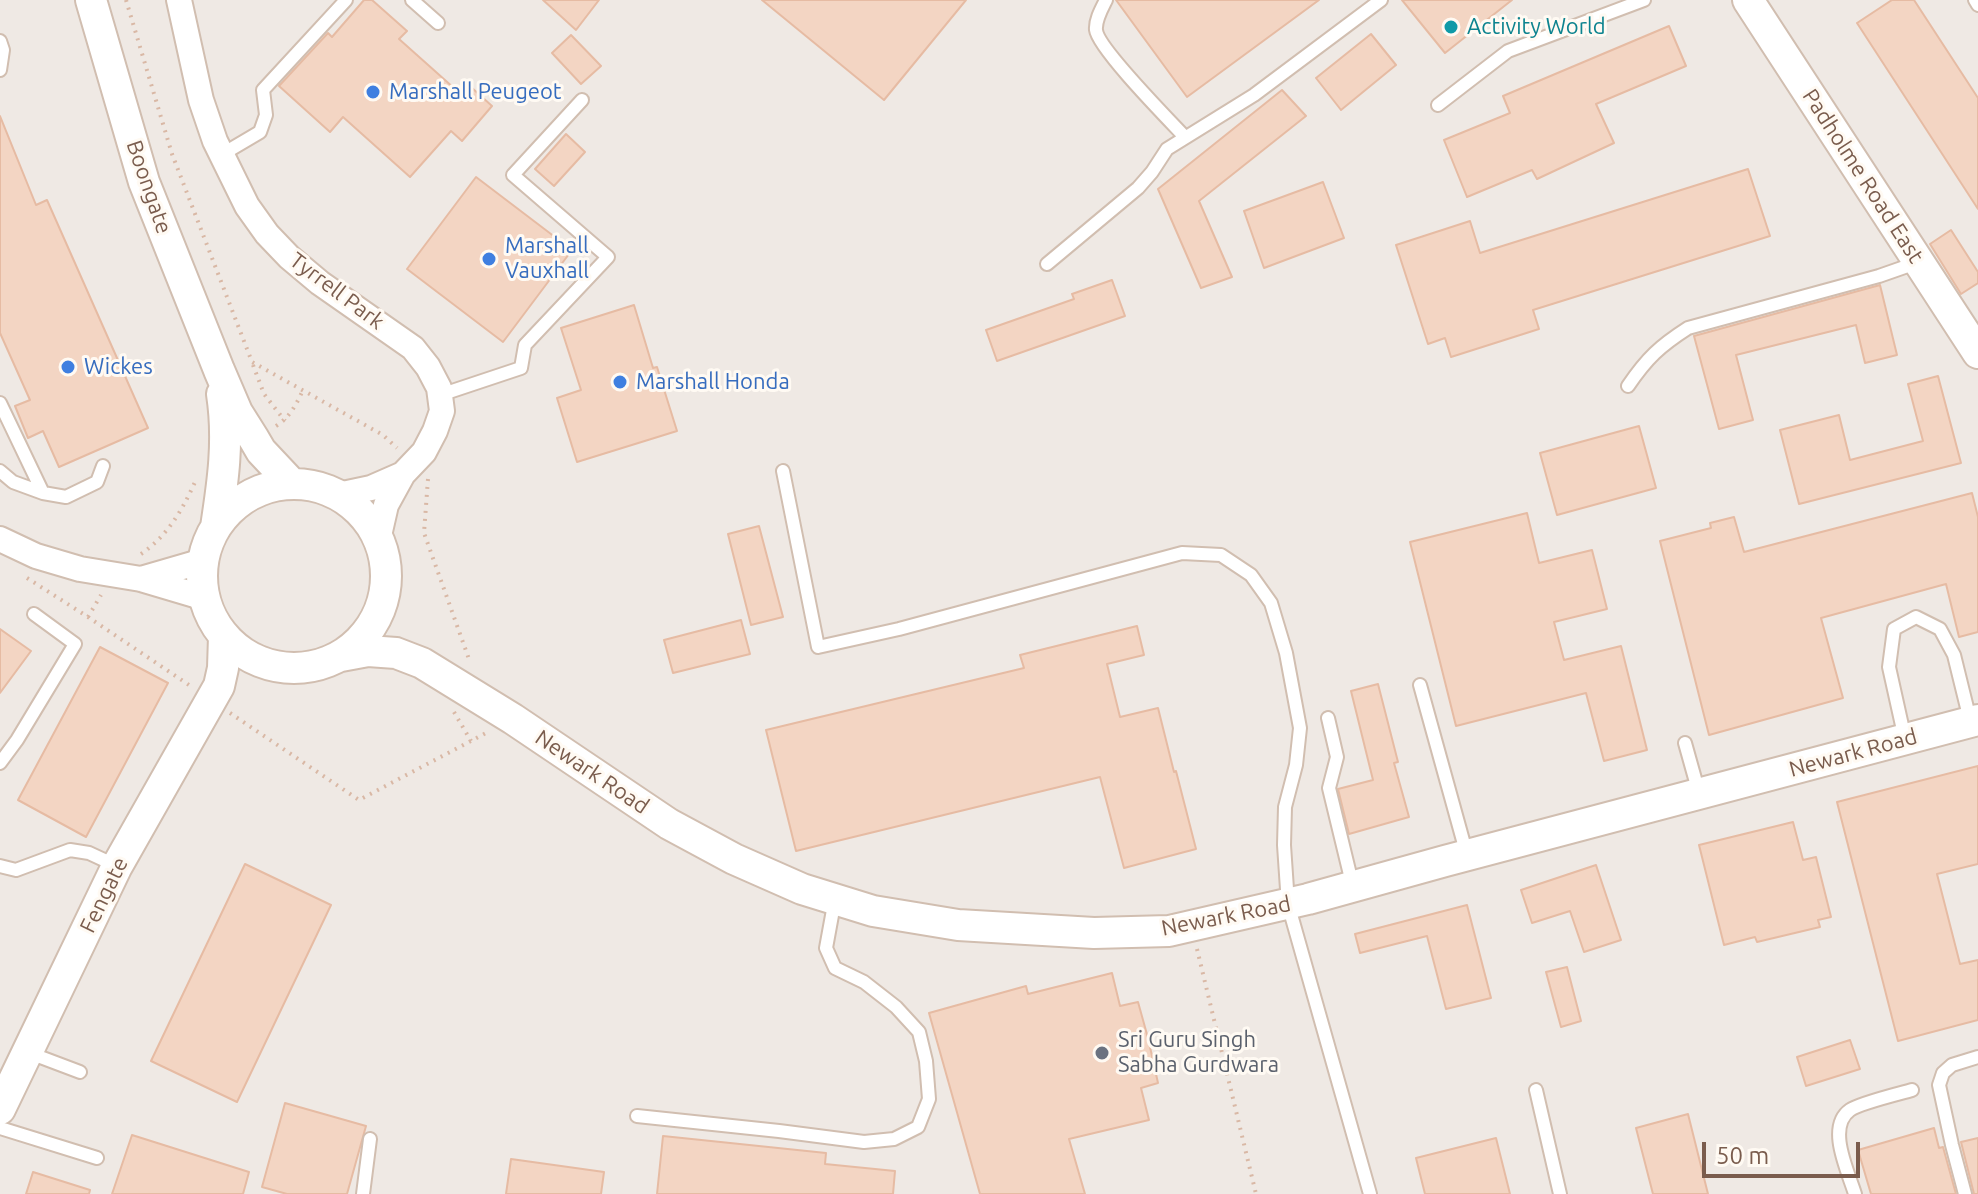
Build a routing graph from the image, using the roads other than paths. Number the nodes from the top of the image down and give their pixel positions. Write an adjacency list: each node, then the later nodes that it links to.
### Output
1 (91, 0): 19 (street, Boongate)
2 (179, 0): 15 (street, Tyrrell Park)
3 (346, 0): 15 (lane)
4 (412, 0): 9 (lane)
5 (1106, 0): 14 (lane)
6 (1381, 0): 14 (lane)
7 (1644, 0): 13 (lane)
8 (1748, 0): 16 (street, Padholme Road East)
9 (438, 23)
10 (0, 41): 11 (lane)
11 (0, 70)
12 (582, 100): 21 (lane)
13 (1438, 105)
14 (1185, 137): 17 (lane)
15 (221, 155): 21 (street, Tyrrell Park)
16 (1919, 262): 18 (street, Padholme Road East); 20 (lane)
17 (1047, 264)
18 (1978, 353)
19 (219, 370): 27 (street, Boongate); 30 (street, Boongate)
20 (1628, 386)
21 (440, 395): 24 (street)
22 (0, 403): 28 (lane)
23 (103, 466): 28 (lane)
24 (408, 469): 29 (street); 32 (street)
25 (0, 471): 28 (lane)
26 (783, 471): 55 (lane)
27 (292, 484): 29 (street); 30 (street)
28 (43, 493)
29 (338, 495): 32 (street)
30 (216, 527): 33 (street)
31 (0, 539): 34 (street)
32 (378, 540): 35 (street)
33 (203, 561): 34 (street); 36 (street)
34 (141, 579): 36 (street)
35 (385, 592): 39 (street); 40 (street, Newark Road)
36 (205, 598): 38 (street)
37 (34, 614): 48 (lane)
38 (224, 636): 41 (street); 43 (street, Fengate)
39 (341, 656): 40 (street, Newark Road); 41 (street)
40 (422, 663): 54 (street, Newark Road)
41 (288, 668): 43 (street)
42 (1420, 685): 50 (lane)
43 (214, 693): 52 (street, Fengate)
44 (1328, 718): 53 (lane)
45 (1974, 721): 46 (street, Newark Road); 46 (lane)
46 (1905, 739): 49 (street, Newark Road)
47 (1685, 743): 49 (lane)
48 (0, 763)
49 (1699, 793): 50 (street, Newark Road)
50 (1467, 855): 53 (street, Newark Road)
51 (0, 866): 52 (lane)
52 (117, 866): 56 (street, Fengate)
53 (1353, 887): 55 (street, Newark Road)
54 (835, 899): 55 (street, Newark Road); 62 (lane)
55 (1288, 904): 67 (lane)
56 (27, 1052): 58 (lane); 61 (street, Fengate)
57 (1978, 1057): 70 (lane)
58 (80, 1072)
59 (1536, 1090): 68 (lane)
60 (1912, 1090): 69 (lane)
61 (0, 1109)
62 (637, 1116)
63 (0, 1128): 65 (lane)
64 (370, 1139): 66 (lane)
65 (97, 1158)
66 (363, 1194)
67 (1370, 1194)
68 (1560, 1194)
69 (1855, 1194)
70 (1965, 1194)

